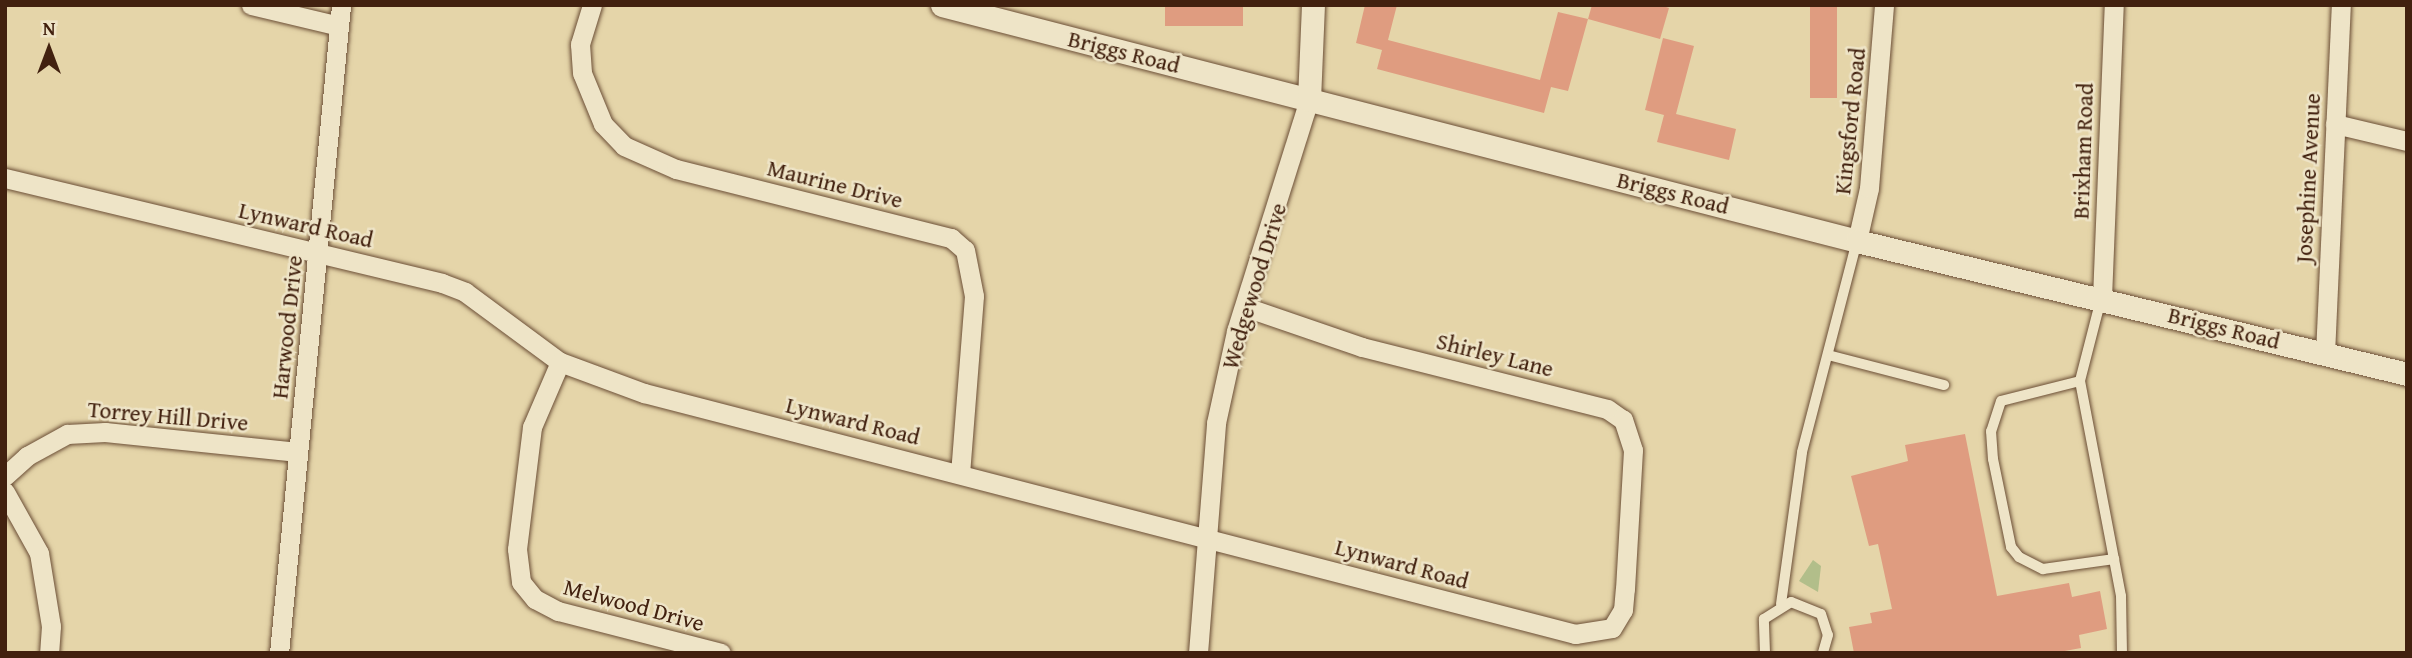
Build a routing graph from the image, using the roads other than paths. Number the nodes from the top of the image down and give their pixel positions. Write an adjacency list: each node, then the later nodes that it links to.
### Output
1 (251, 5): 9 (street)
2 (341, 5): 9 (street, Harwood Drive)
3 (592, 5): 25 (street, Maurine Drive)
4 (942, 5): 10 (street, Briggs Road)
5 (1313, 5): 10 (street, Wedgewood Drive)
6 (1884, 5): 14 (street, Kingsford Road)
7 (2114, 5): 16 (street, Brixham Road)
8 (2341, 5): 11 (street, Josephine Avenue)
9 (339, 26): 15 (street, Harwood Drive)
10 (1309, 100): 14 (street, Briggs Road); 17 (street, Wedgewood Drive)
11 (2335, 124): 12 (street); 18 (street, Josephine Avenue)
12 (2407, 141)
13 (5, 178): 15 (street, Lynward Road)
14 (1857, 241): 16 (street, Briggs Road); 19 (lane)
15 (319, 254): 20 (street, Lynward Road); 24 (street, Harwood Drive)
16 (2102, 299): 18 (street, Briggs Road); 22 (lane)
17 (1245, 307): 28 (street, Shirley Lane); 29 (street, Wedgewood Drive)
18 (2325, 354): 21 (street, Briggs Road)
19 (1828, 355): 23 (lane); 31 (lane)
20 (561, 362): 25 (street, Lynward Road); 34 (street, Melwood Drive)
21 (2407, 374)
22 (2080, 381): 30 (lane); 30 (lane)
23 (1944, 385)
24 (298, 452): 26 (street, Torrey Hill Drive); 33 (street, Harwood Drive)
25 (960, 473): 29 (street, Lynward Road)
26 (5, 476)
27 (5, 492): 32 (street)
28 (1628, 532): 29 (street, Lynward Road)
29 (1205, 537): 35 (street, Wedgewood Drive)
30 (2114, 559): 38 (lane)
31 (1781, 604): 36 (lane); 37 (lane)
32 (49, 653)
33 (279, 653)
34 (721, 653)
35 (1198, 653)
36 (1765, 653)
37 (1823, 653)
38 (2122, 653)

